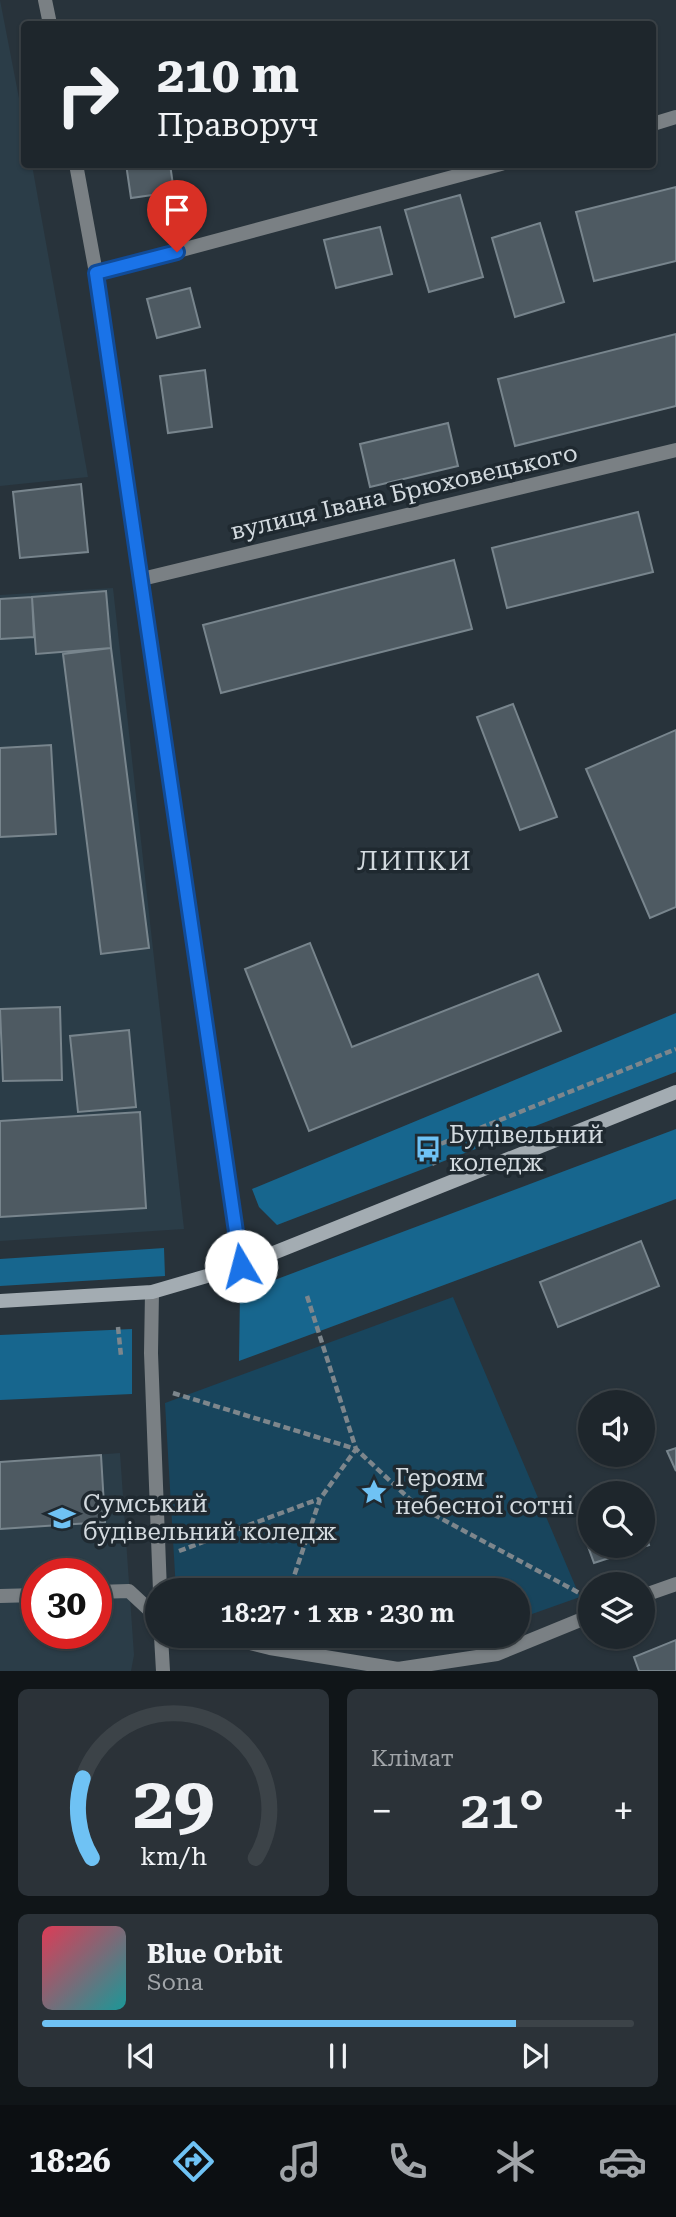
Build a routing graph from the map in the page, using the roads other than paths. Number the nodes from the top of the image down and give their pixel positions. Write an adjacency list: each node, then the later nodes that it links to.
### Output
1 (46, 0): 2 (street)
2 (50, 21)
3 (676, 117): 4 (street)
4 (656, 123)
5 (77, 168): 7 (street)
6 (486, 168): 7 (street)
7 (96, 273): 9 (street)
8 (676, 450): 9 (street, вулиця Івана Брюховецького)
9 (142, 579): 11 (street)
10 (676, 1092): 11 (main road)
11 (241, 1266): 12 (main road)
12 (152, 1292): 13 (main road); 14 (street)
13 (0, 1301)
14 (160, 1578)
15 (676, 1584): 16 (street)
16 (655, 1591)
17 (112, 1592): 20 (street)
18 (21, 1595): 19 (street)
19 (0, 1596)
20 (145, 1606)
21 (578, 1621): 22 (street)
22 (530, 1641)
23 (162, 1648): 26 (street)
24 (270, 1648): 25 (street)
25 (512, 1648)
26 (163, 1671)

